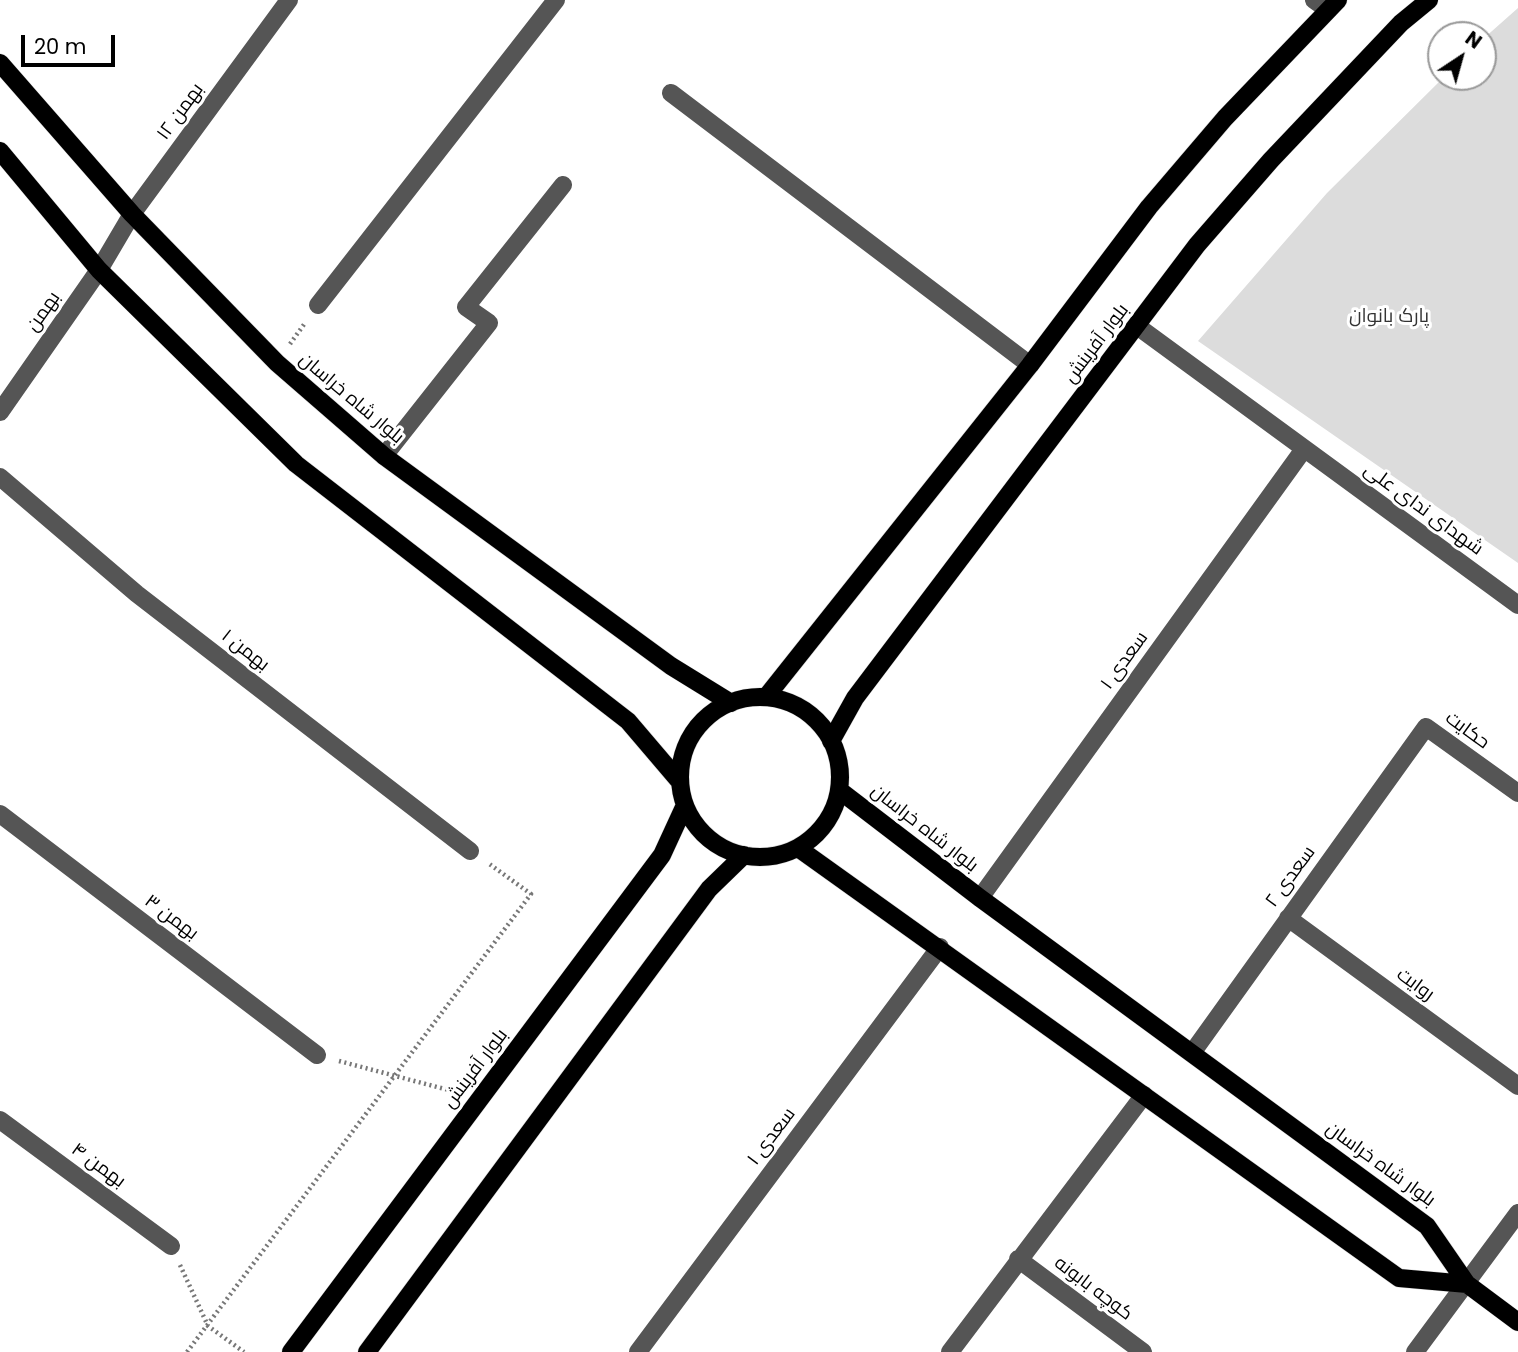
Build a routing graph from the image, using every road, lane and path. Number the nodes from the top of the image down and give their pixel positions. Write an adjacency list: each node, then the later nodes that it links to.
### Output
1 (289, 0): 9 (street, ۱۲ بهمن)
2 (556, 0): 11 (street)
3 (1429, 0): 12 (main road, بلوار آفرینش)
4 (1327, 4): 14 (main road)
5 (0, 63): 9 (main road, بلوار شاه خراسان)
6 (671, 93): 14 (street)
7 (0, 151): 10 (main road)
8 (563, 185): 17 (street)
9 (132, 214): 10 (street, ۱۲ بهمن); 13 (main road, بلوار شاه خراسان)
10 (99, 270): 15 (street, بهمن); 24 (main road)
11 (318, 305): 13 (path)
12 (1137, 326): 16 (street, شهدای ندای علی); 23 (main road, بلوار آفرینش)
13 (276, 363): 17 (main road, بلوار شاه خراسان)
14 (1030, 365): 20 (main road)
15 (0, 412)
16 (1304, 449): 19 (street, شهدای ندای علی); 32 (street, سعدی ۱)
17 (384, 456): 21 (main road, بلوار شاه خراسان)
18 (0, 477): 30 (street, بهمن ۱)
19 (1518, 605)
20 (766, 697): 21 (main road); 23 (main road)
21 (731, 703): 24 (main road)
22 (1426, 727): 26 (street, حکایت); 33 (street, سعدی ۲)
23 (831, 741): 25 (main road)
24 (680, 782): 27 (main road)
25 (839, 790): 29 (main road); 32 (main road, بلوار شاه خراسان)
26 (1518, 793)
27 (685, 805): 31 (main road); 40 (main road, بلوار آفرینش)
28 (0, 814): 36 (street, بهمن ۳)
29 (798, 848): 31 (main road); 34 (main road)
30 (470, 850): 37 (path)
31 (744, 855): 51 (main road)
32 (980, 898): 35 (main road, بلوار شاه خراسان)
33 (1288, 918): 35 (street, سعدی ۲); 38 (street, روایت)
34 (940, 947): 39 (main road); 52 (street, سعدی ۱)
35 (1192, 1053): 45 (main road, بلوار شاه خراسان)
36 (317, 1055): 37 (path)
37 (393, 1075): 40 (path); 47 (path)
38 (1518, 1086)
39 (1144, 1095): 44 (street); 45 (main road)
40 (480, 1098): 50 (main road, بلوار آفرینش)
41 (0, 1120): 43 (street, بهمن ۴)
42 (1518, 1213): 45 (street)
43 (171, 1246): 47 (path)
44 (1018, 1259): 53 (street); 54 (street, کوچه بابونه)
45 (1467, 1284): 46 (main road); 55 (street)
46 (1518, 1322)
47 (208, 1326): 48 (path); 49 (path)
48 (187, 1352)
49 (244, 1352)
50 (291, 1352)
51 (367, 1352)
52 (638, 1352)
53 (950, 1352)
54 (1143, 1352)
55 (1415, 1352)

